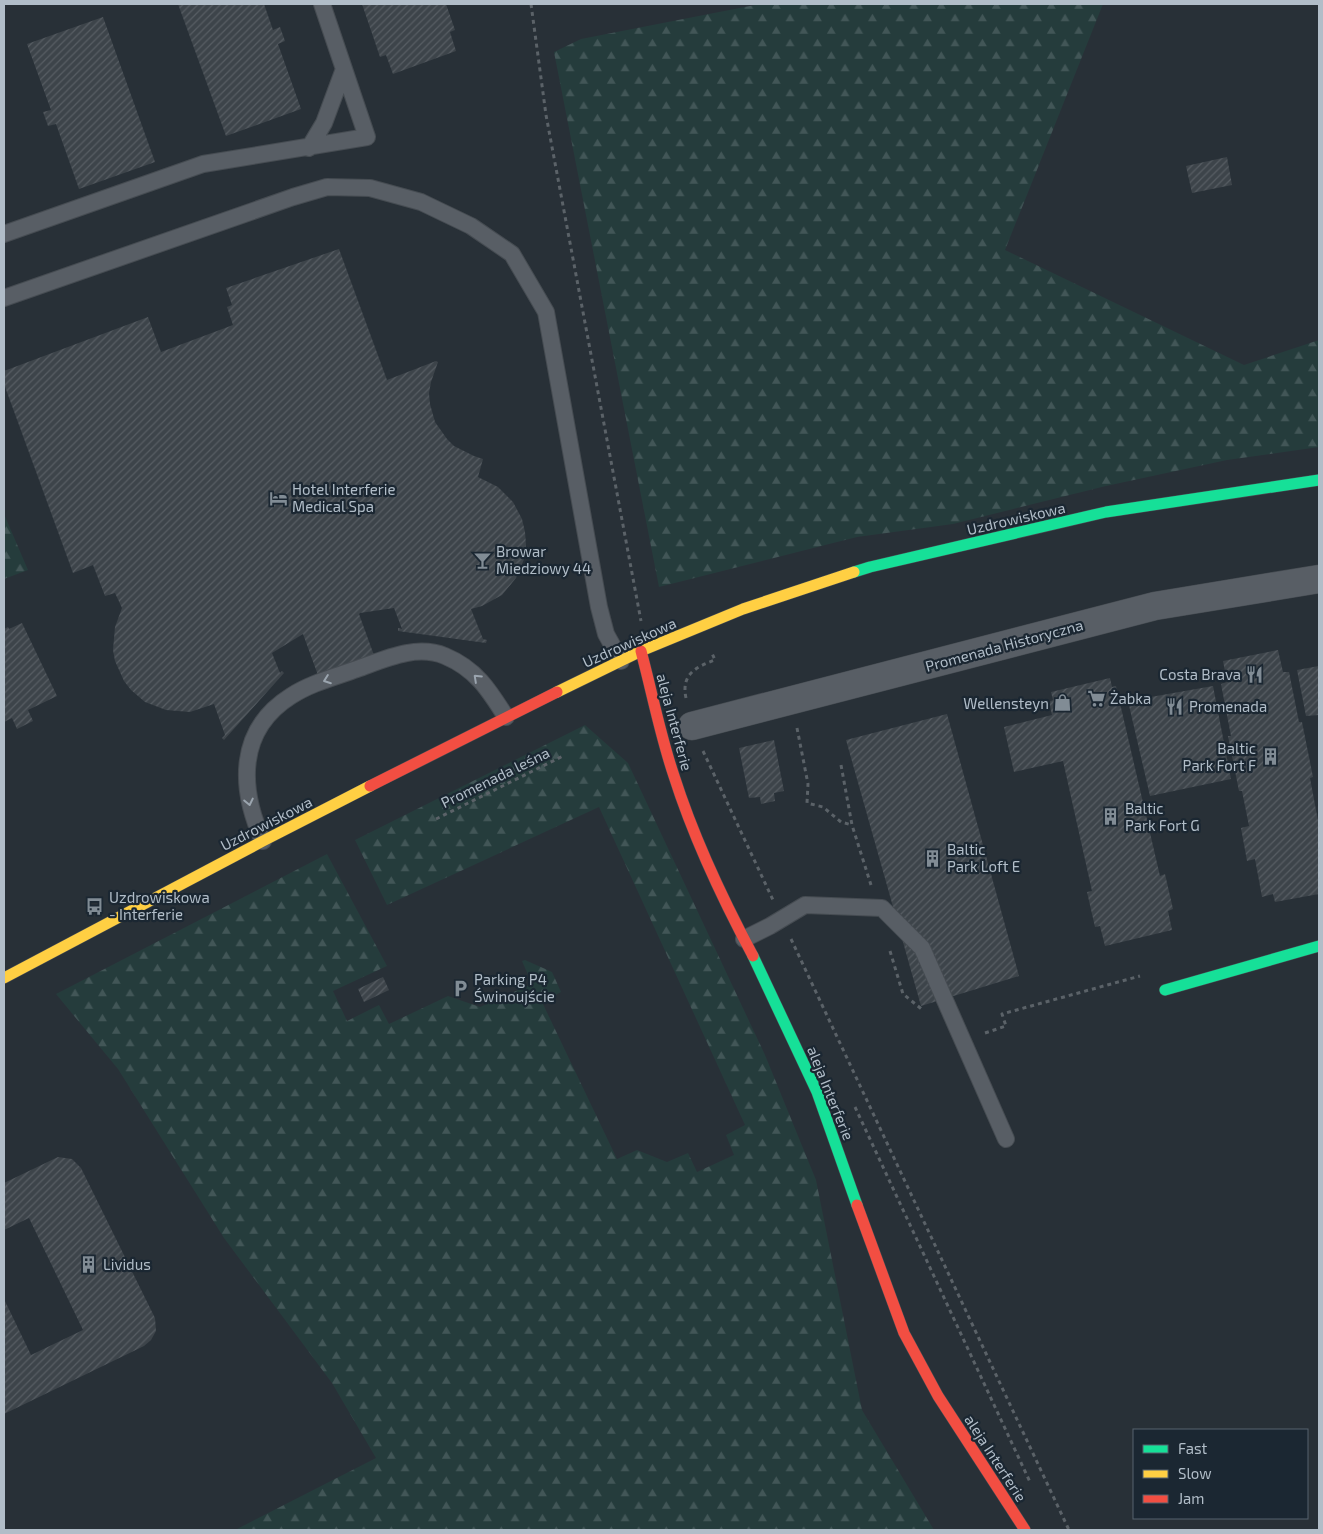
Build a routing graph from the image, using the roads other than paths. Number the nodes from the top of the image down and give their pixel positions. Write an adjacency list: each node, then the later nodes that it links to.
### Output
1 (322, 4): 2 (lane)
2 (344, 69): 3 (lane); 3 (lane)
3 (309, 148): 4 (lane)
4 (4, 234)
5 (4, 298): 9 (lane)
6 (1319, 480): 8 (street, Uzdrowiskowa)
7 (1319, 579): 11 (street, Promenada Historyczna)
8 (642, 651): 9 (street, Uzdrowiskowa); 13 (street, aleja Interferie)
9 (621, 661): 10 (street, Uzdrowiskowa)
10 (506, 717): 12 (street, Uzdrowiskowa); 12 (lane, one-way to 12)
11 (692, 726)
12 (263, 841): 15 (street, Uzdrowiskowa)
13 (744, 939): 17 (lane); 18 (street, aleja Interferie)
14 (1319, 946): 16 (street)
15 (4, 978)
16 (1164, 990)
17 (1006, 1139)
18 (1026, 1530)

